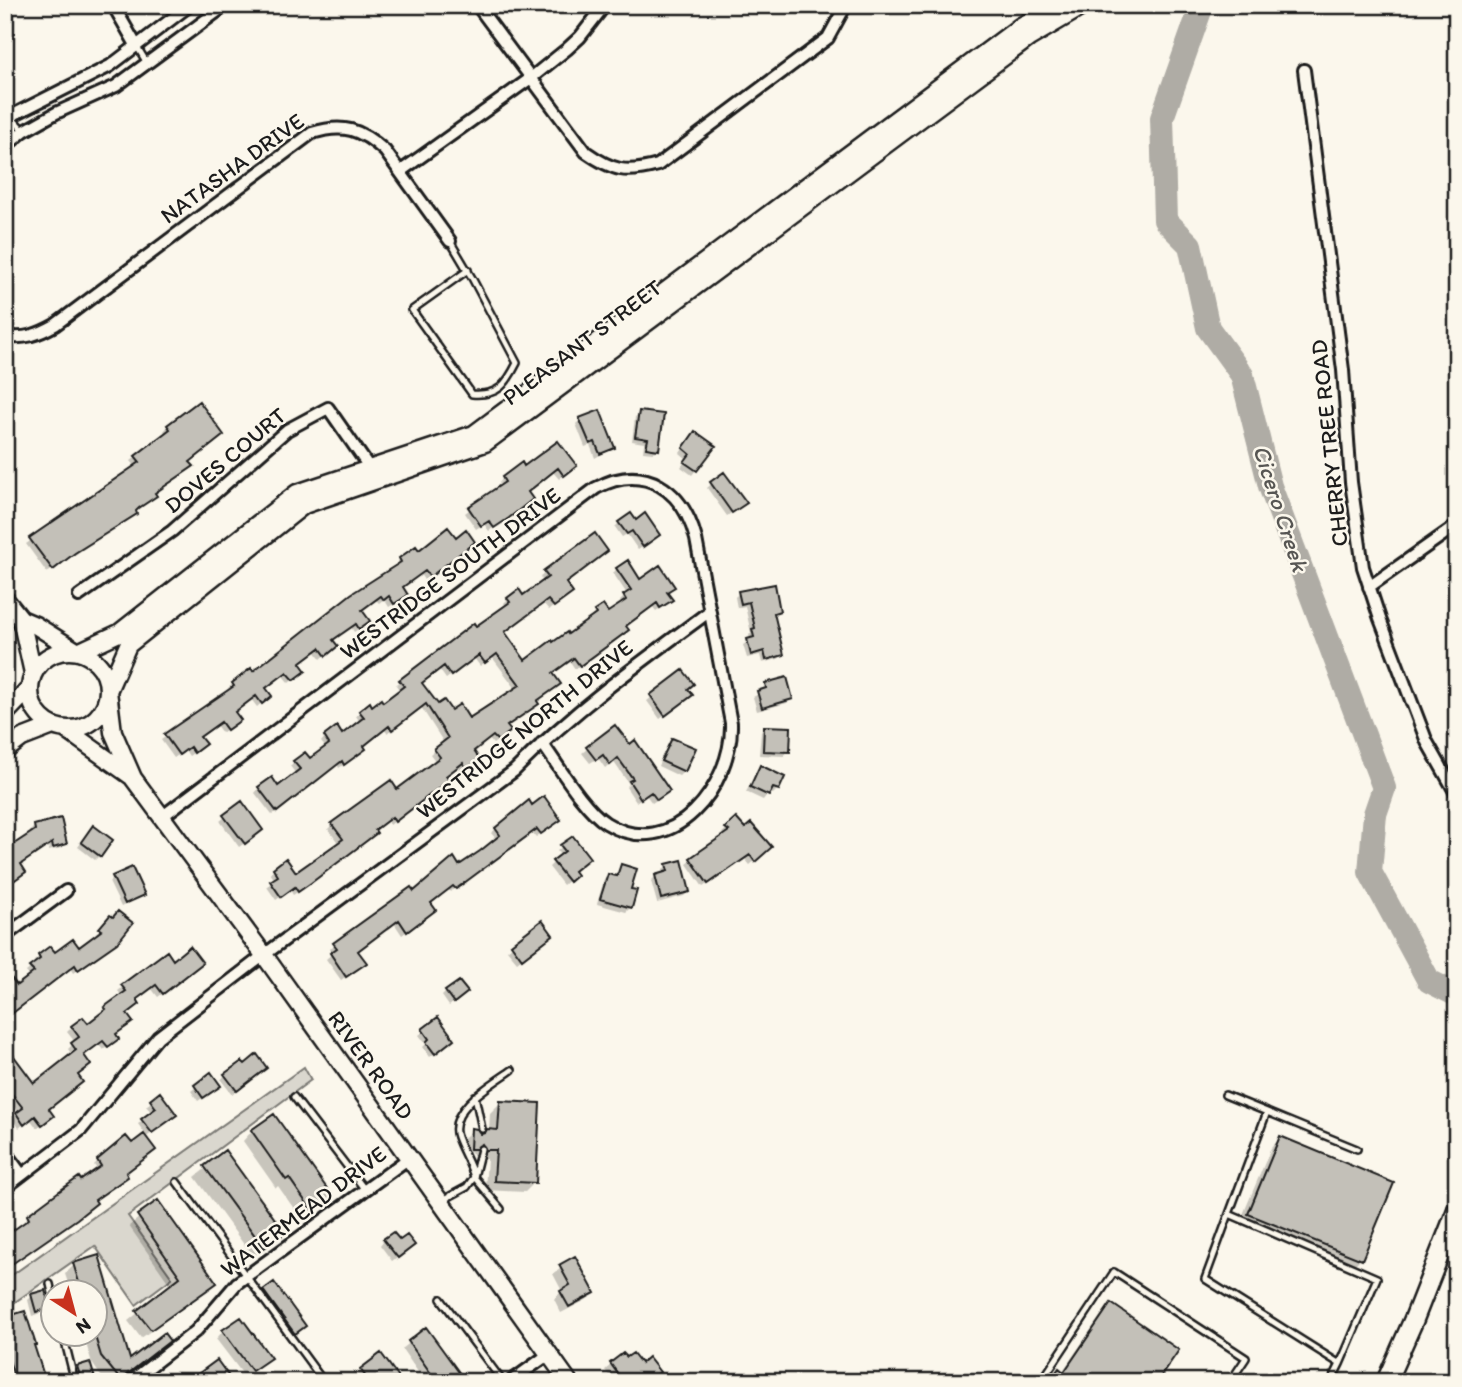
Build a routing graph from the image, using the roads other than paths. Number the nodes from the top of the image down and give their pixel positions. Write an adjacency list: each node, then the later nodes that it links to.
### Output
1 (113, 5): 9 (street)
2 (190, 5): 9 (street)
3 (226, 5): 10 (street)
4 (477, 5): 12 (street)
5 (605, 5): 12 (street)
6 (846, 5): 12 (street)
7 (1057, 5): 20 (main road, PLEASANT STREET)
8 (1085, 5): 20 (main road, PLEASANT STREET)
9 (136, 45): 10 (lane); 13 (street)
10 (147, 64): 14 (street)
11 (1304, 70): 22 (street, CHERRY TREE ROAD)
12 (531, 78): 16 (street)
13 (7, 115): 14 (lane)
14 (24, 131): 15 (street)
15 (5, 148)
16 (401, 171): 17 (street, NATASHA DRIVE); 19 (street, NATASHA DRIVE)
17 (450, 241): 18 (lane)
18 (468, 270): 18 (lane)
19 (5, 336)
20 (371, 476): 23 (street, DOVES COURT); 27 (main road, PLEASANT STREET); 29 (main road, PLEASANT STREET)
21 (1457, 525): 22 (street)
22 (1369, 587): 35 (street, CHERRY TREE ROAD)
23 (79, 596)
24 (5, 599): 26 (main road)
25 (710, 611): 32 (street, WESTRIDGE NORTH DRIVE); 32 (street, WESTRIDGE SOUTH DRIVE); 36 (street, WESTRIDGE SOUTH DRIVE)
26 (21, 619): 27 (main road); 28 (main road)
27 (78, 652): 28 (main road); 29 (main road)
28 (31, 681): 30 (main road); 31 (main road)
29 (108, 691): 31 (main road); 34 (main road, RIVER ROAD)
30 (5, 714)
31 (59, 728): 33 (main road); 34 (main road, RIVER ROAD)
32 (542, 743): 39 (street, WESTRIDGE NORTH DRIVE)
33 (5, 751)
34 (133, 778): 36 (main road, RIVER ROAD)
35 (1457, 795)
36 (163, 816): 39 (main road, RIVER ROAD)
37 (66, 891): 38 (street)
38 (5, 936)
39 (264, 955): 49 (main road, RIVER ROAD); 50 (street, WESTRIDGE NORTH DRIVE)
40 (512, 1070): 42 (lane)
41 (1225, 1095): 44 (lane)
42 (475, 1096): 45 (lane); 51 (lane)
43 (295, 1097): 54 (lane)
44 (1267, 1112): 47 (lane); 58 (lane)
45 (482, 1129)
46 (481, 1149): 51 (lane)
47 (1357, 1149)
48 (5, 1152): 50 (street)
49 (409, 1158): 54 (street, WATERMEAD DRIVE); 55 (main road, RIVER ROAD)
50 (22, 1175): 53 (street, WESTRIDGE NORTH DRIVE)
51 (474, 1177): 55 (lane); 56 (lane)
52 (177, 1182): 59 (lane)
53 (5, 1188)
54 (365, 1190): 59 (street, WATERMEAD DRIVE)
55 (440, 1201): 62 (main road, RIVER ROAD)
56 (501, 1209)
57 (1457, 1210): 73 (main road)
58 (1229, 1214): 63 (lane); 63 (lane)
59 (246, 1277): 65 (street, WATERMEAD DRIVE); 66 (lane)
60 (441, 1299): 67 (lane)
61 (66, 1348): 64 (lane)
62 (549, 1354): 68 (street); 69 (main road, RIVER ROAD)
63 (1340, 1364): 72 (lane)
64 (75, 1382)
65 (130, 1382)
66 (324, 1382)
67 (503, 1382)
68 (510, 1382)
69 (569, 1382)
70 (1041, 1382): 71 (lane)
71 (1230, 1382)
72 (1331, 1382)
73 (1386, 1382)

